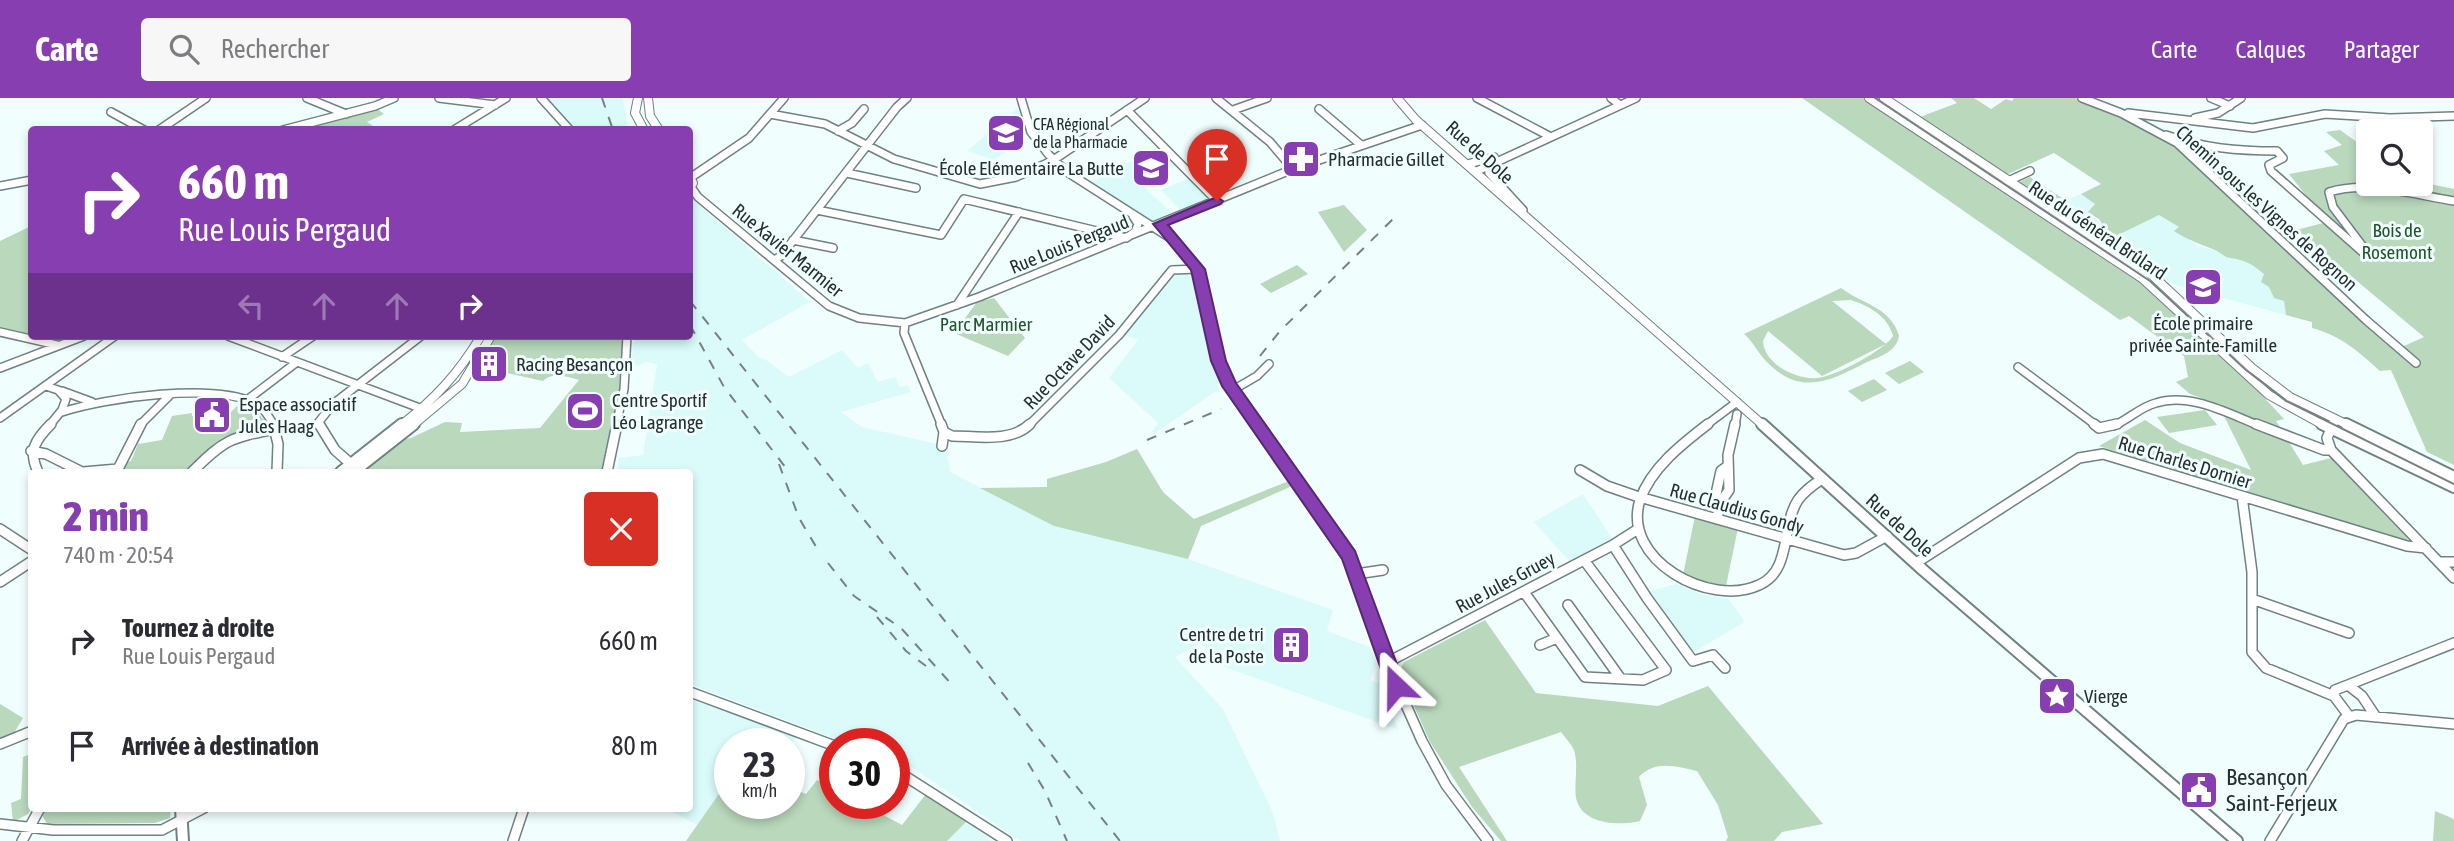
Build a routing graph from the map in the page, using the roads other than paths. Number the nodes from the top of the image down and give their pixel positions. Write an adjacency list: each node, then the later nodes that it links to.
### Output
1 (206, 98): 40 (street)
2 (307, 98): 33 (street)
3 (394, 98): 33 (street)
4 (439, 98): 24 (street)
5 (541, 98): 43 (street)
6 (629, 98): 23 (street)
7 (648, 98): 35 (main road)
8 (783, 98): 34 (street)
9 (907, 98): 50 (street)
10 (1021, 98): 52 (street)
11 (1145, 98): 29 (street)
12 (1216, 98): 30 (street)
13 (1267, 98): 30 (street)
14 (1397, 98): 38 (main road, Rue de Dole)
15 (1477, 98): 48 (street)
16 (1611, 98): 25 (street)
17 (1636, 98): 25 (street)
18 (1869, 98): 62 (main road, Rue du Général Brûlard)
19 (1884, 98): 60 (main road, Rue du Général Brûlard)
20 (2082, 98): 32 (street, Chemin sous les Vignes de Rognon)
21 (2211, 98): 26 (street)
22 (2241, 98): 26 (street)
23 (636, 100): 35 (street); 44 (main road)
24 (503, 101): 42 (street)
25 (1620, 105): 48 (street)
26 (2230, 106): 37 (street)
27 (864, 109): 46 (street)
28 (1319, 109): 49 (street)
29 (1127, 110): 52 (street); 66 (street)
30 (1233, 110): 55 (street)
31 (111, 112): 39 (street)
32 (2121, 113): 37 (street); 47 (street, Chemin sous les Vignes de Rognon)
33 (346, 114): 41 (street)
34 (770, 114): 46 (street); 61 (street)
35 (650, 116): 45 (main road)
36 (2454, 116): 37 (street)
37 (2189, 119)
38 (1422, 125): 49 (street, Rue Louis Pergaud); 53 (main road, Rue de Dole)
39 (137, 126)
40 (165, 126)
41 (299, 126)
42 (461, 126)
43 (566, 126)
44 (642, 126)
45 (656, 126)
46 (836, 130): 50 (street)
47 (2166, 135): 67 (street); 96 (street, Chemin sous les Vignes de Rognon)
48 (1549, 136): 51 (street)
49 (1361, 145): 55 (street, Rue Louis Pergaud)
50 (867, 147): 52 (street); 58 (street)
51 (1514, 153): 53 (street); 54 (street)
52 (1054, 160): 70 (street)
53 (1468, 164): 56 (main road, Rue de Dole)
54 (1488, 165): 56 (street); 72 (street, Rue de Dole)
55 (1293, 169): 66 (street, Rue Louis Pergaud)
56 (1477, 171): 72 (main road, Rue de Dole)
57 (2031, 171): 60 (street)
58 (847, 173): 64 (street); 68 (street)
59 (28, 181): 63 (street)
60 (2009, 181): 62 (street); 93 (main road, Rue du Général Brûlard)
61 (693, 183)
62 (2000, 185): 94 (main road, Rue du Général Brûlard)
63 (0, 186)
64 (916, 188)
65 (693, 190): 76 (street, Rue Xavier Marmier)
66 (1217, 201): 71 (street, Rue Louis Pergaud)
67 (2454, 201)
68 (817, 210): 69 (street); 74 (street)
69 (1019, 212): 73 (street); 78 (street)
70 (1131, 214): 71 (street); 73 (street)
71 (1156, 225): 73 (street, Rue Louis Pergaud); 77 (street)
72 (1541, 231): 107 (main road, Rue de Dole)
73 (1126, 237): 78 (street, Rue Louis Pergaud)
74 (793, 240): 75 (street); 76 (street)
75 (833, 248)
76 (774, 260): 79 (street, Rue Xavier Marmier)
77 (1198, 269): 103 (street); 115 (street, Rue Octave David)
78 (957, 305): 79 (street, Rue Louis Pergaud)
79 (905, 323): 115 (street)
80 (0, 332): 81 (street)
81 (28, 338)
82 (35, 340): 91 (street)
83 (72, 340): 91 (street)
84 (109, 340): 101 (street)
85 (238, 340): 92 (street)
86 (307, 340): 92 (street)
87 (416, 340): 100 (street)
88 (475, 340): 108 (main road)
89 (489, 340): 109 (main road)
90 (627, 340): 125 (street)
91 (57, 345): 99 (street)
92 (282, 357): 95 (street)
93 (2247, 359): 94 (street); 113 (main road, Rue du Général Brûlard)
94 (2230, 361): 113 (main road, Rue du Général Brûlard)
95 (297, 362): 100 (street); 105 (street)
96 (2416, 363)
97 (1269, 364): 103 (street)
98 (2018, 367): 117 (street)
99 (0, 368)
100 (356, 385): 108 (street); 119 (street)
101 (46, 386): 102 (street); 112 (street)
102 (58, 390): 106 (street); 110 (street)
103 (1233, 390): 146 (street)
104 (171, 394): 105 (street); 106 (street); 122 (street)
105 (247, 400): 114 (street)
106 (92, 402): 110 (street)
107 (1737, 402): 128 (main road, Rue de Dole); 131 (street)
108 (419, 408): 109 (street); 119 (main road)
109 (435, 411): 119 (main road)
110 (62, 412): 118 (street)
111 (1737, 414): 132 (street)
112 (0, 418)
113 (2332, 425): 117 (street); 127 (main road); 129 (main road)
114 (275, 429): 123 (street); 124 (street)
115 (944, 432): 116 (street)
116 (942, 446)
117 (2331, 450): 139 (street)
118 (31, 451): 120 (street); 121 (street)
119 (352, 468)
120 (36, 469)
121 (76, 469)
122 (120, 469)
123 (195, 469)
124 (277, 469)
125 (608, 469)
126 (1580, 470): 131 (street, Rue Claudius Gondy)
127 (2454, 477)
128 (1822, 479): 135 (main road, Rue de Dole); 136 (street)
129 (2454, 486)
130 (2242, 496): 139 (street, Rue Charles Dornier); 143 (street, Rue Charles Dornier); 150 (street)
131 (1641, 497): 132 (street, Rue Claudius Gondy); 134 (street)
132 (1717, 519): 136 (street, Rue Claudius Gondy)
133 (0, 529): 138 (street)
134 (1638, 529): 136 (street); 137 (street, Rue Jules Gruey)
135 (1887, 536): 136 (street, Rue Claudius Gondy); 143 (main road, Rue de Dole)
136 (1786, 538)
137 (1613, 545): 140 (street, Rue Jules Gruey); 157 (street)
138 (28, 547)
139 (2426, 548): 141 (street)
140 (1584, 560): 149 (street, Rue Jules Gruey); 158 (street)
141 (2439, 562): 142 (street); 147 (street)
142 (2454, 562)
143 (1916, 563): 181 (main road, Rue de Dole)
144 (28, 564): 148 (street)
145 (1383, 570): 146 (street)
146 (1356, 574): 156 (street)
147 (2454, 578)
148 (0, 582)
149 (1524, 592): 153 (street); 156 (street, Rue Jules Gruey)
150 (2252, 598): 152 (street); 161 (street)
151 (1568, 605): 158 (street)
152 (2349, 633)
153 (1557, 638): 155 (street); 158 (street)
154 (2454, 643): 159 (street)
155 (1540, 645)
156 (1386, 663): 180 (street)
157 (1725, 667)
158 (1621, 679)
159 (2348, 685): 161 (street); 163 (street)
160 (693, 693): 166 (street)
161 (2334, 696): 162 (street)
162 (2349, 716): 163 (street); 182 (street)
163 (2376, 717): 164 (street)
164 (2454, 724)
165 (28, 733): 167 (street)
166 (819, 740)
167 (0, 744)
168 (910, 779): 179 (street)
169 (38, 812): 175 (street)
170 (181, 812): 173 (main road)
171 (197, 812): 173 (street)
172 (523, 812): 178 (street)
173 (180, 822): 175 (street); 177 (main road)
174 (0, 824): 175 (street)
175 (29, 828): 176 (street)
176 (22, 841)
177 (183, 841)
178 (513, 841)
179 (1007, 841)
180 (1488, 841)
181 (2237, 841)
182 (2270, 841)

